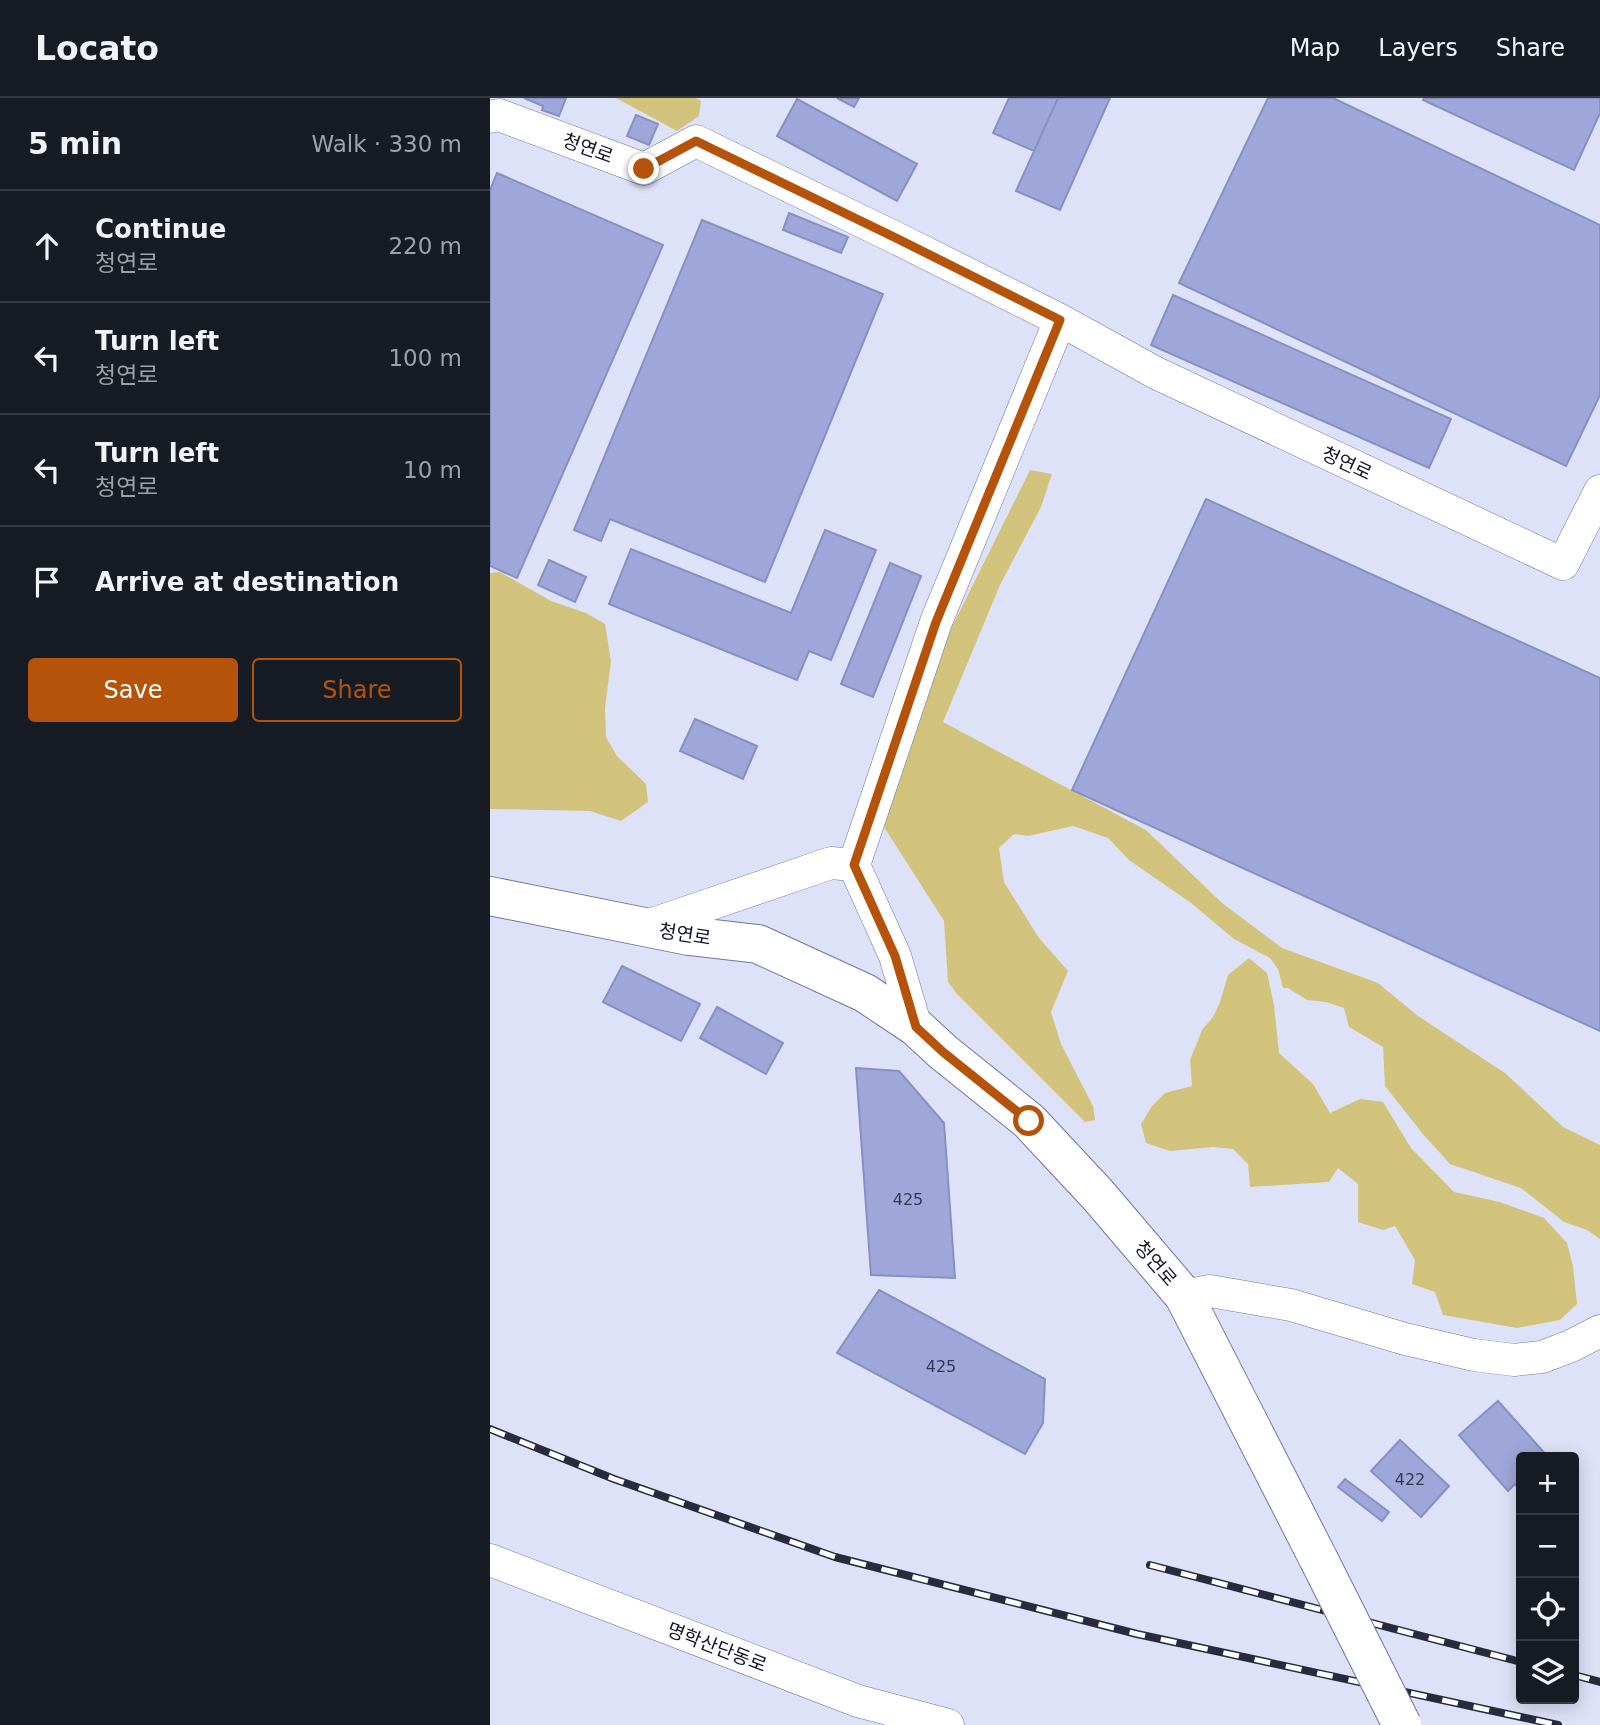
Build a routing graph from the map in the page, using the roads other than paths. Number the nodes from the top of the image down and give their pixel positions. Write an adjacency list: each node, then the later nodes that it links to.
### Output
1 (490, 117): 2 (street, 청연로)
2 (1060, 320): 3 (street, 청연로); 4 (street)
3 (1600, 491)
4 (854, 865): 6 (street, 청연로); 8 (street)
5 (490, 896): 6 (main road, 청연로)
6 (624, 924): 7 (main road, 청연로); 8 (main road, 청연로)
7 (490, 925)
8 (916, 1027): 9 (main road, 청연로)
9 (1184, 1296): 10 (street); 13 (main road, 청연로, bridge)
10 (1600, 1331)
11 (490, 1560): 12 (street, 명학산단동로)
12 (947, 1725)
13 (1402, 1725)

